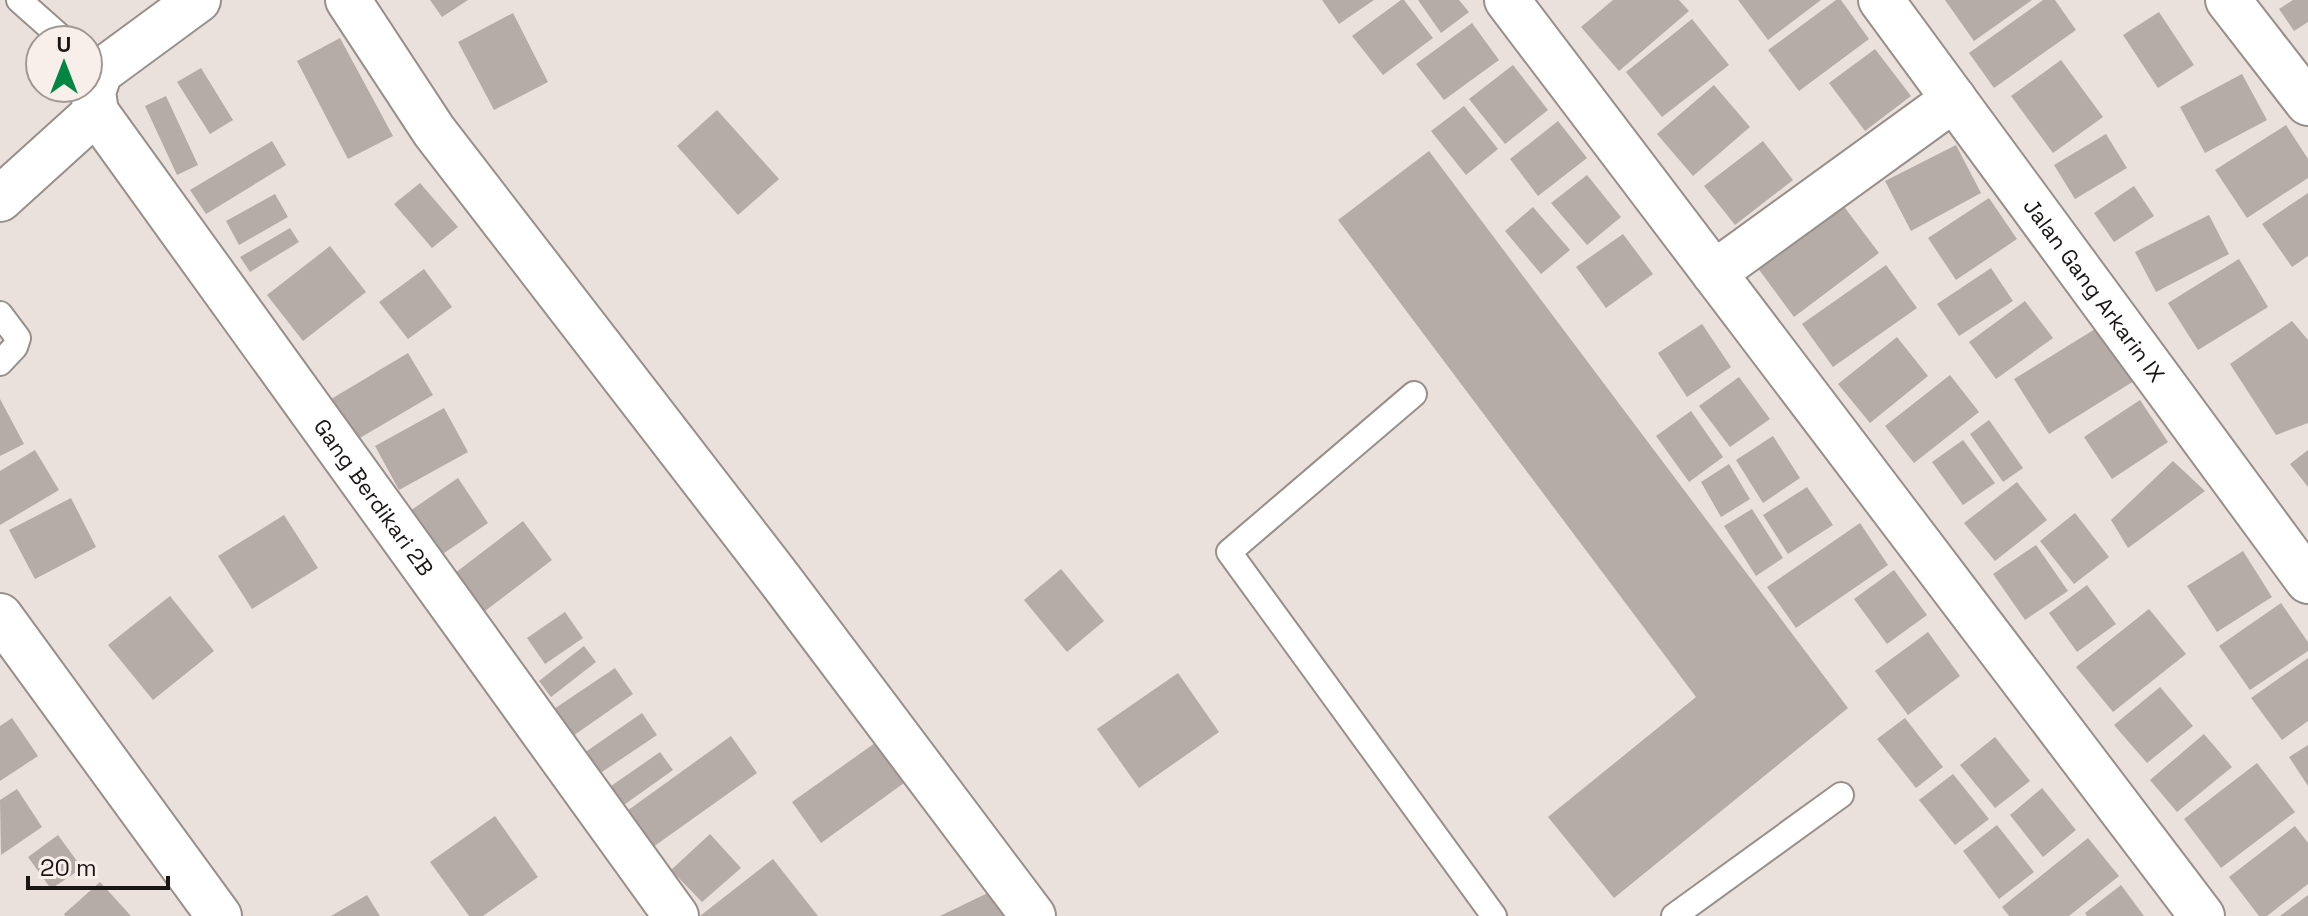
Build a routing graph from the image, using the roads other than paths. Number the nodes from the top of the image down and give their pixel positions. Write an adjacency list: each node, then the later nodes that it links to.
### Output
1 (19, 0): 7 (lane)
2 (198, 0): 8 (street)
3 (348, 0): 23 (street)
4 (1507, 0): 14 (street)
5 (1881, 0): 10 (street, Jalan Gang Arkarin IX)
6 (2228, 0): 11 (street)
7 (46, 24)
8 (104, 75)
9 (104, 95): 22 (street, Gang Berdikari 2B)
10 (1954, 99): 14 (street); 18 (street, Jalan Gang Arkarin IX)
11 (2308, 103)
12 (77, 104): 13 (street)
13 (0, 199)
14 (1714, 273): 26 (street)
15 (0, 314): 16 (lane)
16 (0, 363)
17 (1414, 394): 24 (lane)
18 (2308, 581)
19 (0, 616): 21 (street)
20 (1841, 795): 25 (lane)
21 (219, 916)
22 (676, 916)
23 (1033, 916)
24 (1494, 916)
25 (1674, 916)
26 (2202, 916)

